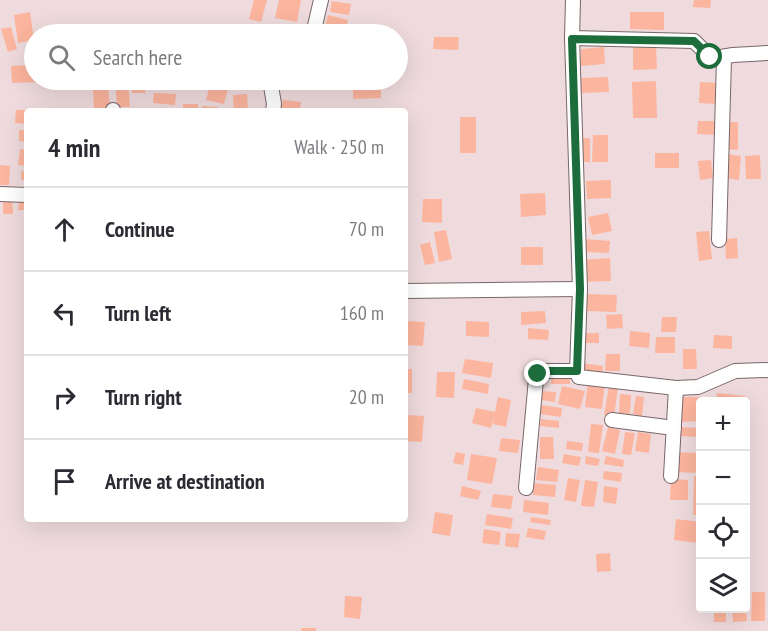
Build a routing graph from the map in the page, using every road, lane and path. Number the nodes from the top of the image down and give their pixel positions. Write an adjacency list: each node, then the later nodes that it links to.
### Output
1 (321, 0): 3 (street)
2 (573, 0): 4 (street)
3 (315, 24)
4 (572, 39): 6 (street); 12 (street)
5 (768, 53): 6 (street)
6 (724, 58): 11 (street)
7 (272, 90): 8 (street)
8 (273, 108)
9 (0, 194): 10 (street)
10 (24, 195)
11 (719, 240)
12 (580, 289): 13 (street); 15 (street)
13 (408, 291)
14 (768, 370): 16 (street)
15 (577, 371): 16 (street); 20 (street)
16 (676, 388): 18 (street)
17 (612, 420): 18 (street)
18 (674, 428): 19 (street)
19 (671, 476)
20 (526, 488)

